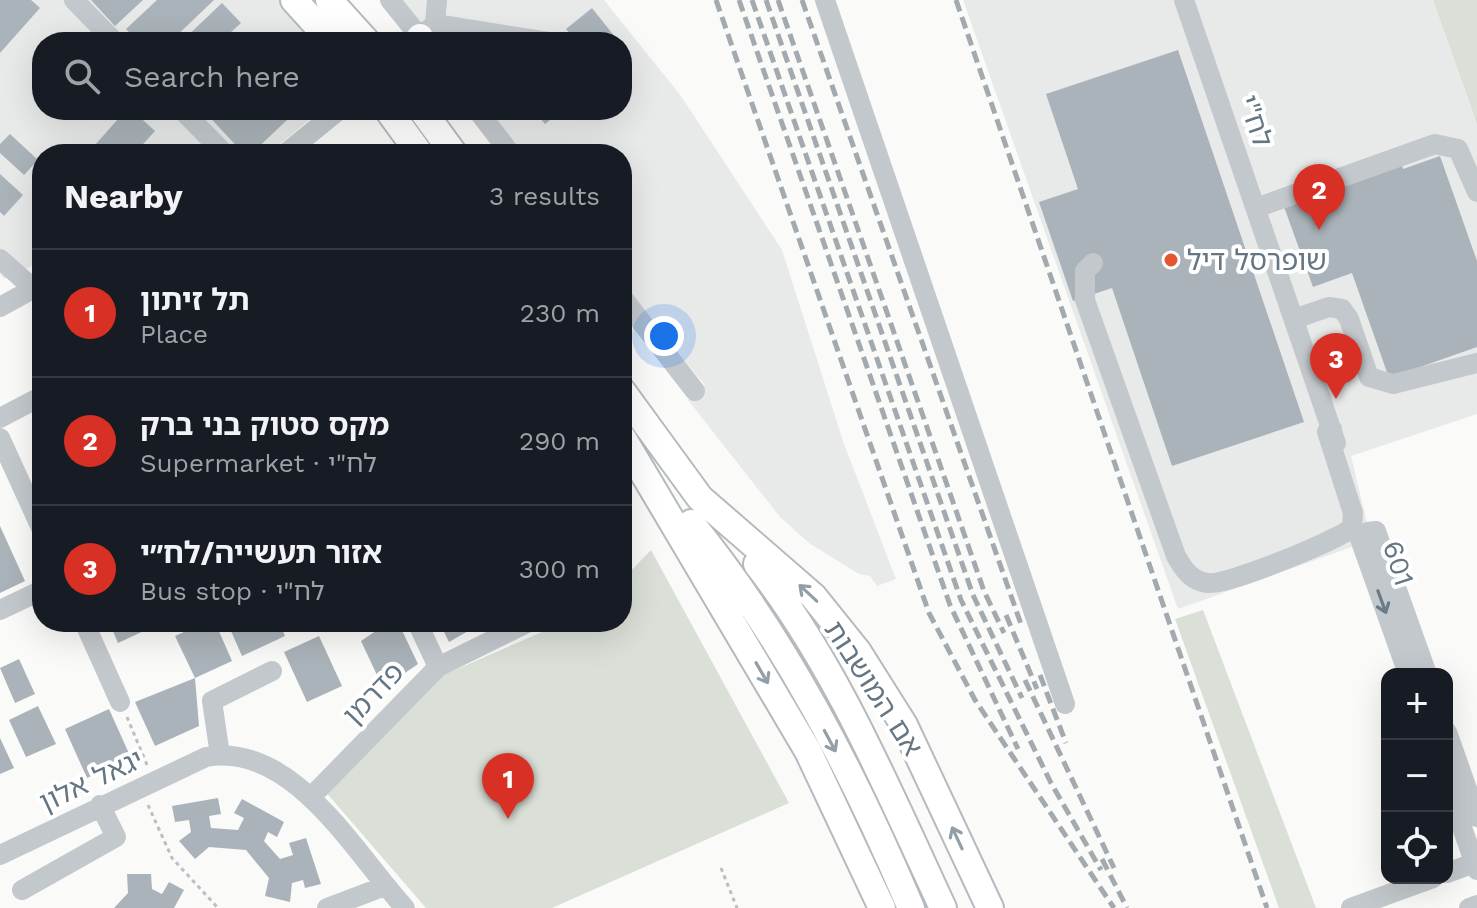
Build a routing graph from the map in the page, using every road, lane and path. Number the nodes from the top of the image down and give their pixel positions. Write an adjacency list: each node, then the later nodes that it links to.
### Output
1 (74, 0): 8 (street)
2 (294, 0): 9 (main road)
3 (329, 0): 10 (main road)
4 (390, 0): 11 (street)
5 (437, 0): 12 (street)
6 (825, 0): 56 (street)
7 (1184, 0): 24 (street, לח"י)
8 (105, 32)
9 (323, 32)
10 (358, 32)
11 (419, 32)
12 (425, 32)
13 (192, 120): 18 (street)
14 (327, 120): 19 (street)
15 (395, 120): 20 (main road)
16 (431, 120): 21 (main road)
17 (485, 120): 22 (street)
18 (215, 144)
19 (297, 144)
20 (413, 144)
21 (447, 144)
22 (503, 144)
23 (1477, 192): 24 (street)
24 (1256, 208): 31 (street, לח"י)
25 (0, 259): 27 (street)
26 (1093, 263): 42 (street)
27 (32, 282)
28 (32, 289): 29 (street)
29 (0, 307)
30 (632, 310): 34 (street)
31 (1294, 319): 33 (street); 38 (street, לח"י)
32 (1110, 331): 42 (street)
33 (1477, 363)
34 (695, 391)
35 (32, 401): 37 (street)
36 (632, 405): 44 (main road, אם המושבות)
37 (0, 418)
38 (1332, 429): 42 (street); 45 (street, לח"י)
39 (0, 438): 43 (street)
40 (632, 450): 78 (main road, one-way to 78)
41 (632, 452): 77 (main road, one-way to 77)
42 (1147, 471)
43 (32, 508)
44 (726, 524): 79 (main road); 80 (main road, אם המושבות, one-way to 44)
45 (1368, 532): 52 (street, 601, one-way to 52); 53 (street, 601)
46 (32, 595): 47 (street)
47 (0, 610)
48 (88, 632): 55 (street)
49 (422, 632): 51 (street)
50 (509, 632): 51 (street, פדרמן)
51 (438, 667): 60 (street, פדרמן)
52 (1406, 668)
53 (1425, 668)
54 (272, 671): 58 (street)
55 (120, 702): 59 (path)
56 (1065, 704)
57 (1450, 740): 63 (street)
58 (213, 756): 59 (street, יגאל אלון); 60 (street)
59 (147, 784): 62 (street, יגאל אלון); 73 (path)
60 (311, 797): 70 (street)
61 (1453, 802): 67 (street)
62 (100, 805): 64 (street, יגאל אלון); 71 (street)
63 (1477, 817)
64 (0, 855)
65 (1477, 862): 68 (street, bridge)
66 (721, 868): 76 (path)
67 (1477, 870)
68 (1453, 871)
69 (1417, 884): 81 (street)
70 (385, 886): 74 (street); 75 (street)
71 (22, 890)
72 (1477, 905): 82 (street)
73 (218, 908)
74 (327, 908)
75 (405, 908)
76 (737, 908)
77 (882, 908)
78 (911, 908)
79 (943, 908)
80 (990, 908)
81 (1351, 908)
82 (1469, 908)

